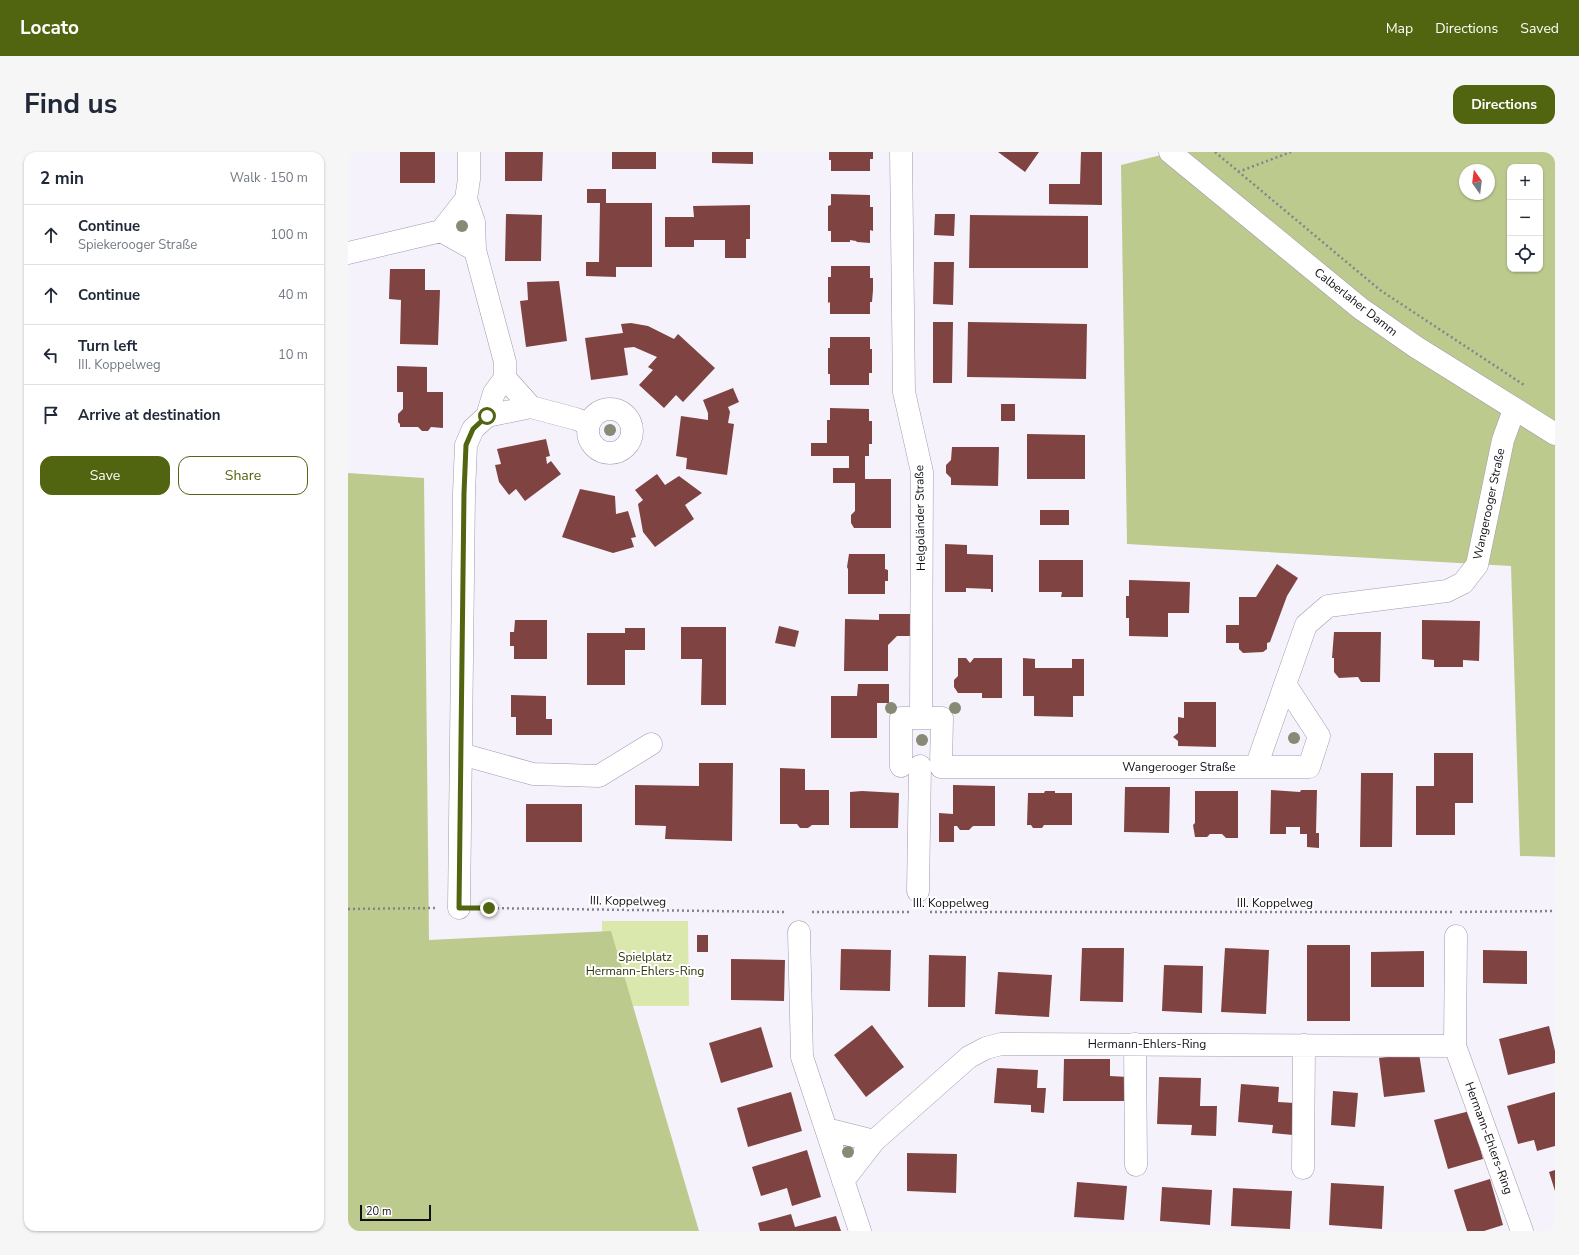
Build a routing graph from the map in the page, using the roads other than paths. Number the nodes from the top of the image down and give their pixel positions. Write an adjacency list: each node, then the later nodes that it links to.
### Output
1 (469, 152): 4 (street)
2 (900, 152): 15 (street, Helgoländer Straße)
3 (1170, 152): 10 (street, Calberlaher Damm)
4 (466, 199): 5 (street); 6 (street)
5 (441, 231): 6 (street); 7 (street)
6 (475, 250): 8 (street)
7 (348, 253)
8 (505, 378): 9 (street); 11 (street)
9 (531, 407): 11 (street); 12 (street)
10 (1514, 410): 13 (street, Calberlaher Damm); 14 (street, Wangerooger Straße)
11 (487, 416): 17 (street)
12 (589, 424)
13 (1555, 434)
14 (1285, 684): 18 (street, Wangerooger Straße); 18 (street, Wangerooger Straße)
15 (921, 718): 18 (street, Wangerooger Straße); 19 (street)
16 (651, 744): 17 (street)
17 (461, 754): 20 (street)
18 (1256, 767)
19 (918, 891)
20 (459, 908)
21 (803, 922): 26 (street)
22 (1456, 936): 25 (street, Hermann-Ehlers-Ring)
23 (1135, 1044): 24 (street, Hermann-Ehlers-Ring); 27 (street, Hermann-Ehlers-Ring); 28 (street)
24 (1304, 1045): 25 (street, Hermann-Ehlers-Ring); 29 (street)
25 (1455, 1046): 32 (street, Hermann-Ehlers-Ring)
26 (826, 1129): 27 (street); 30 (street)
27 (874, 1142): 30 (street, Hermann-Ehlers-Ring)
28 (1136, 1165)
29 (1303, 1168)
30 (844, 1182): 31 (street)
31 (860, 1231)
32 (1522, 1231)

